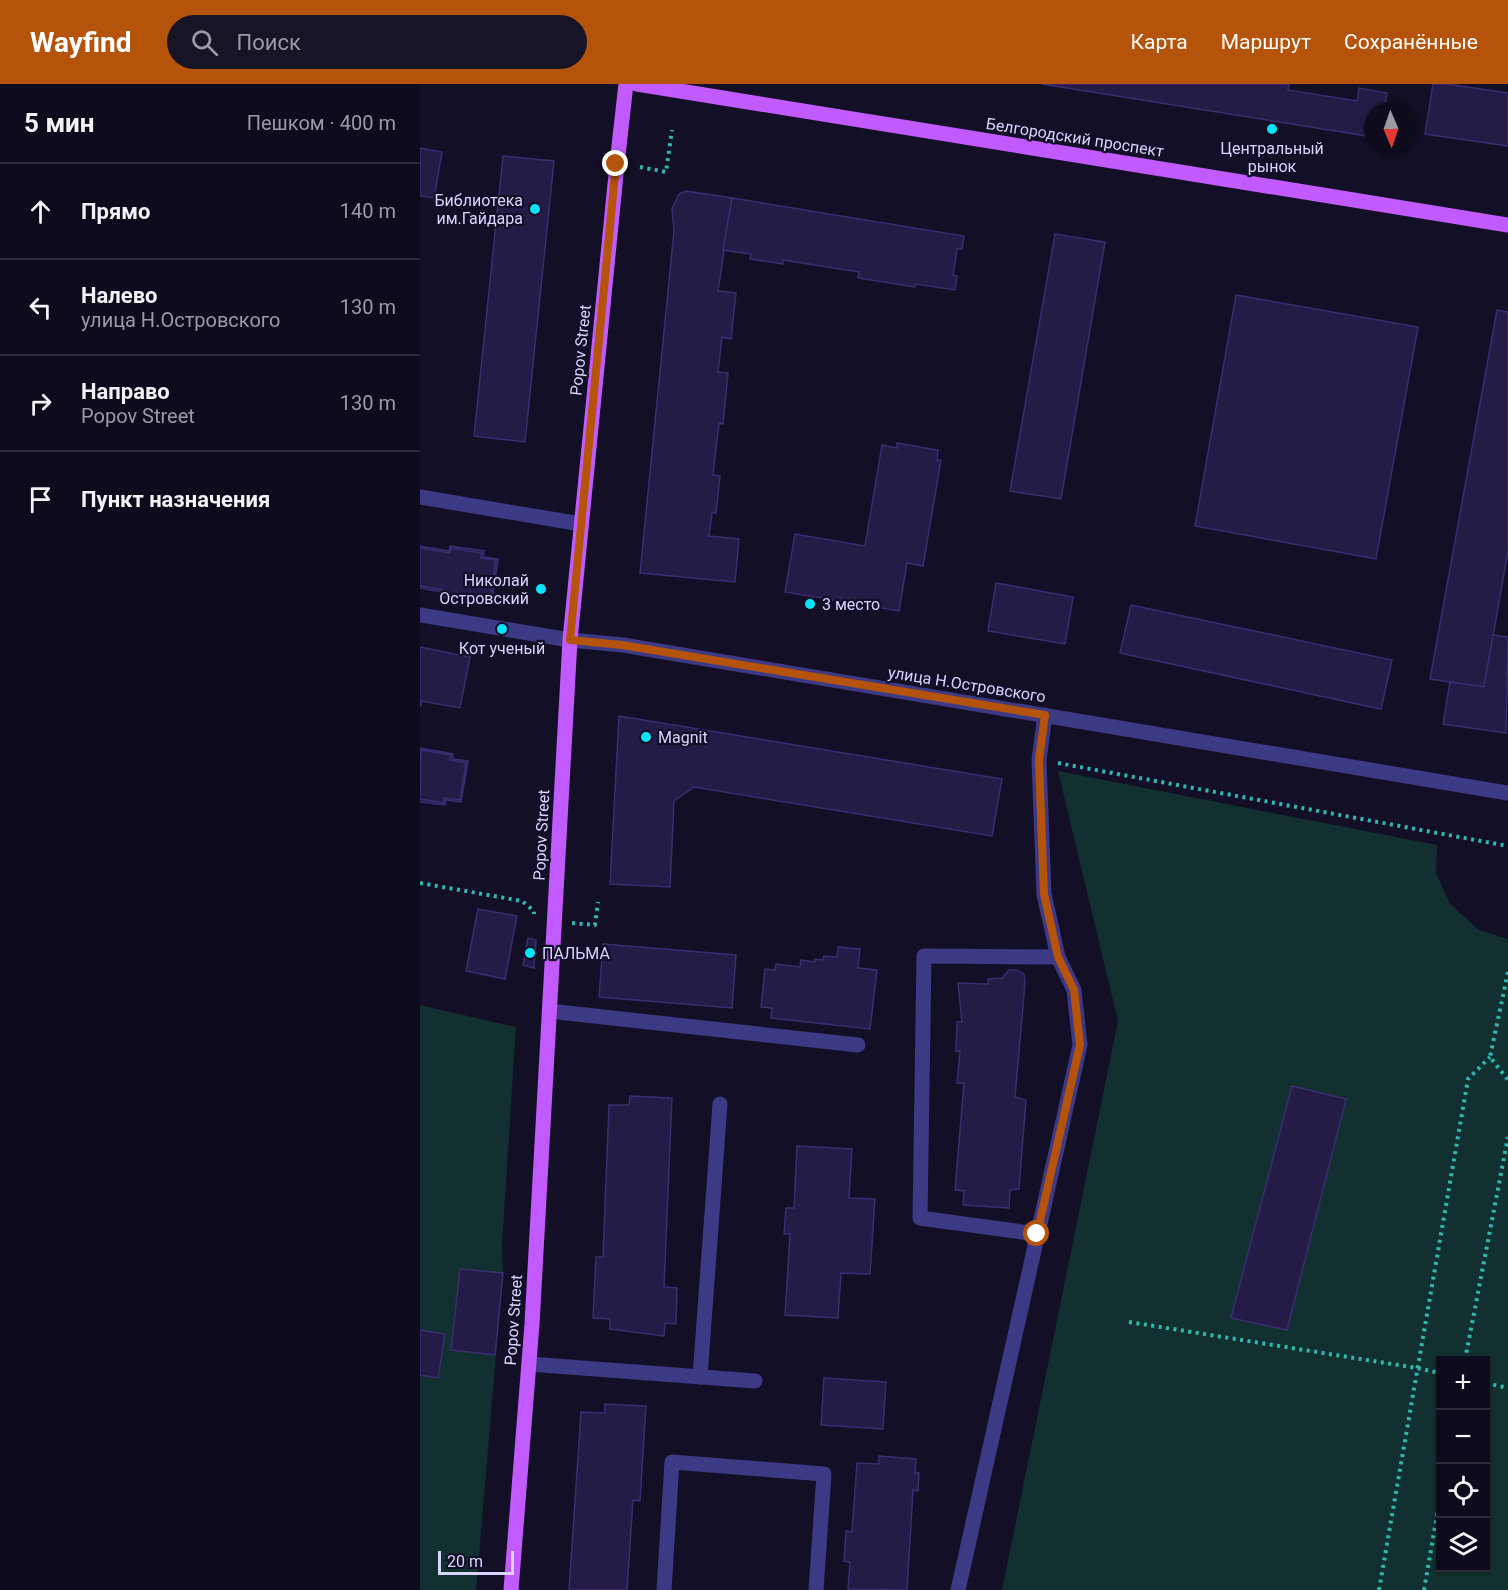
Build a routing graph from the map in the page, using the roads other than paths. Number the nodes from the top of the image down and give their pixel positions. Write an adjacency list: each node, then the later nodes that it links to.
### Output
1 (626, 84): 5 (main road, Popov Street)
2 (637, 84): 3 (main road, Белгородский проспект)
3 (1508, 225)
4 (420, 496): 5 (street)
5 (581, 524): 7 (main road, Popov Street)
6 (420, 615): 7 (street, улица Н.Островского)
7 (570, 640): 8 (street, улица Н.Островского); 11 (main road, Popov Street)
8 (1045, 715): 9 (street, улица Н.Островского); 10 (street)
9 (1508, 793)
10 (1058, 957): 14 (street); 14 (street)
11 (549, 1011): 12 (street); 15 (main road, Popov Street)
12 (858, 1045)
13 (720, 1104): 16 (street)
14 (1037, 1234): 21 (street)
15 (529, 1364): 16 (street); 18 (main road, Popov Street)
16 (700, 1377): 17 (street)
17 (755, 1382)
18 (511, 1590)
19 (664, 1590): 20 (street)
20 (816, 1590)
21 (958, 1590)

